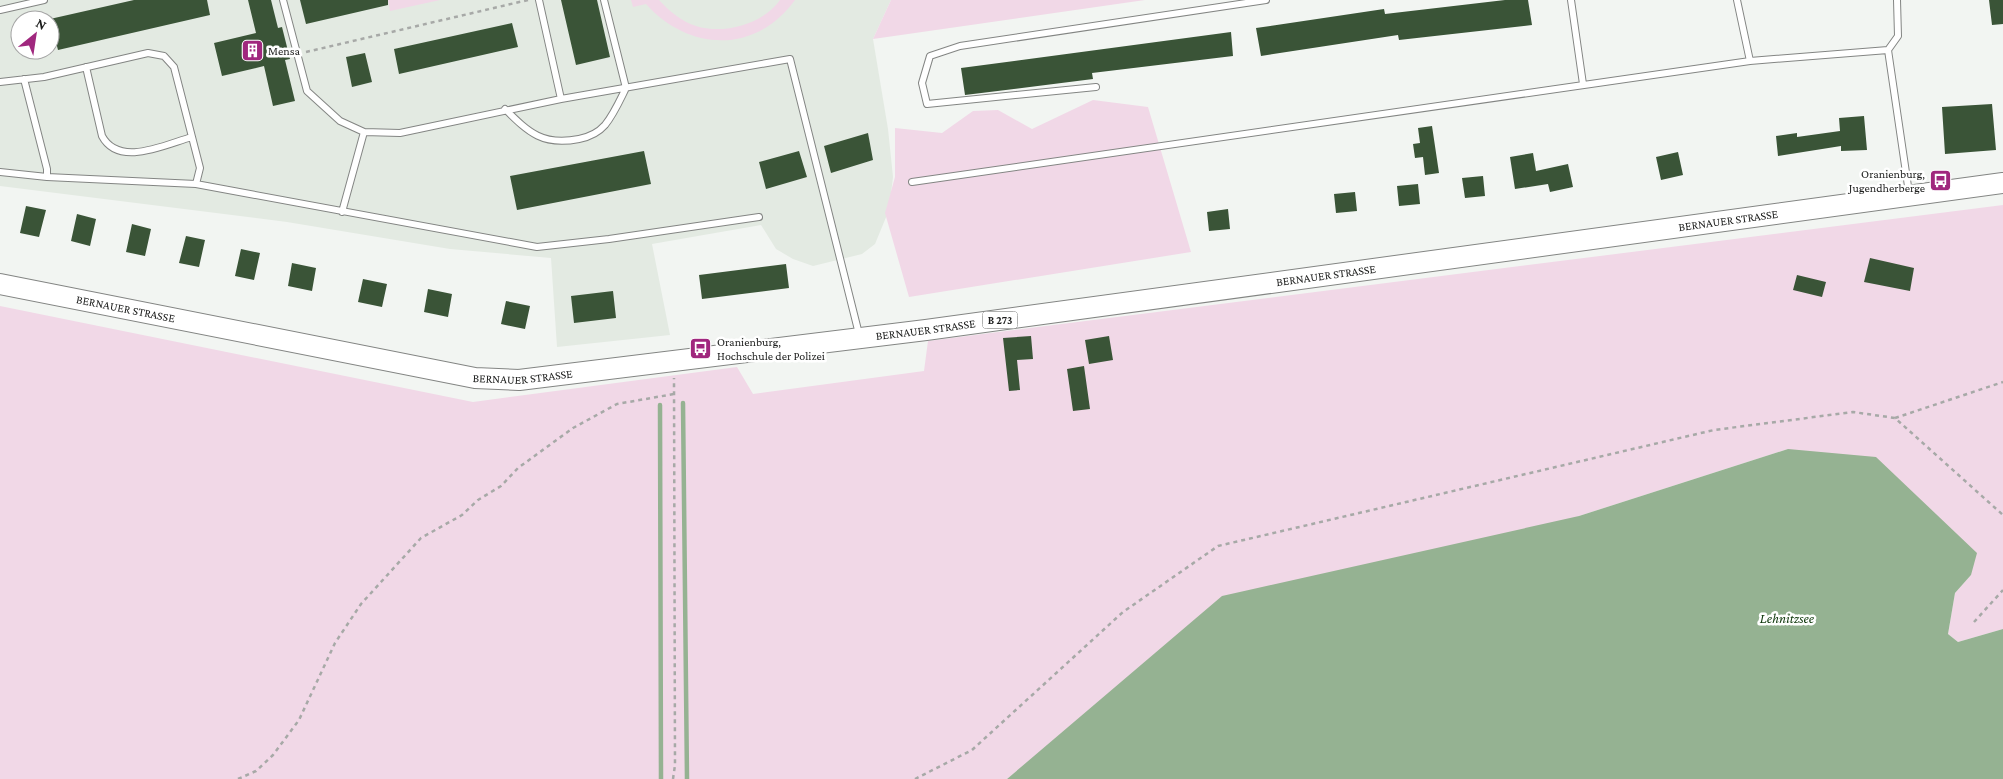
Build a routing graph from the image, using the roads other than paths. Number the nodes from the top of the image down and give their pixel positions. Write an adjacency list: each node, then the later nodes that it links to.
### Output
1 (44, 0): 9 (lane)
2 (283, 0): 20 (lane)
3 (539, 0): 18 (lane)
4 (604, 0): 17 (lane)
5 (1266, 0): 16 (lane)
6 (1571, 0): 15 (lane)
7 (1737, 0): 11 (lane)
8 (1897, 0): 10 (lane)
9 (0, 10)
10 (1888, 50): 11 (lane); 27 (lane)
11 (1750, 61): 15 (lane)
12 (86, 67): 13 (lane); 21 (lane); 21 (lane)
13 (24, 79): 14 (lane); 23 (lane)
14 (0, 82)
15 (1584, 84): 24 (lane)
16 (1096, 87)
17 (626, 88): 18 (lane); 19 (lane); 31 (lane)
18 (561, 99): 19 (lane)
19 (505, 109): 20 (lane)
20 (364, 132): 28 (lane)
21 (192, 136): 26 (lane)
22 (0, 172): 23 (lane)
23 (47, 177): 26 (lane)
24 (912, 182)
25 (2003, 183): 27 (main road, BERNAUER STRASSE / B 273)
26 (196, 184): 28 (lane)
27 (1910, 194): 31 (main road, BERNAUER STRASSE / B 273)
28 (342, 212): 29 (lane)
29 (759, 218)
30 (0, 284): 31 (main road, BERNAUER STRASSE / B 273)
31 (860, 338)

